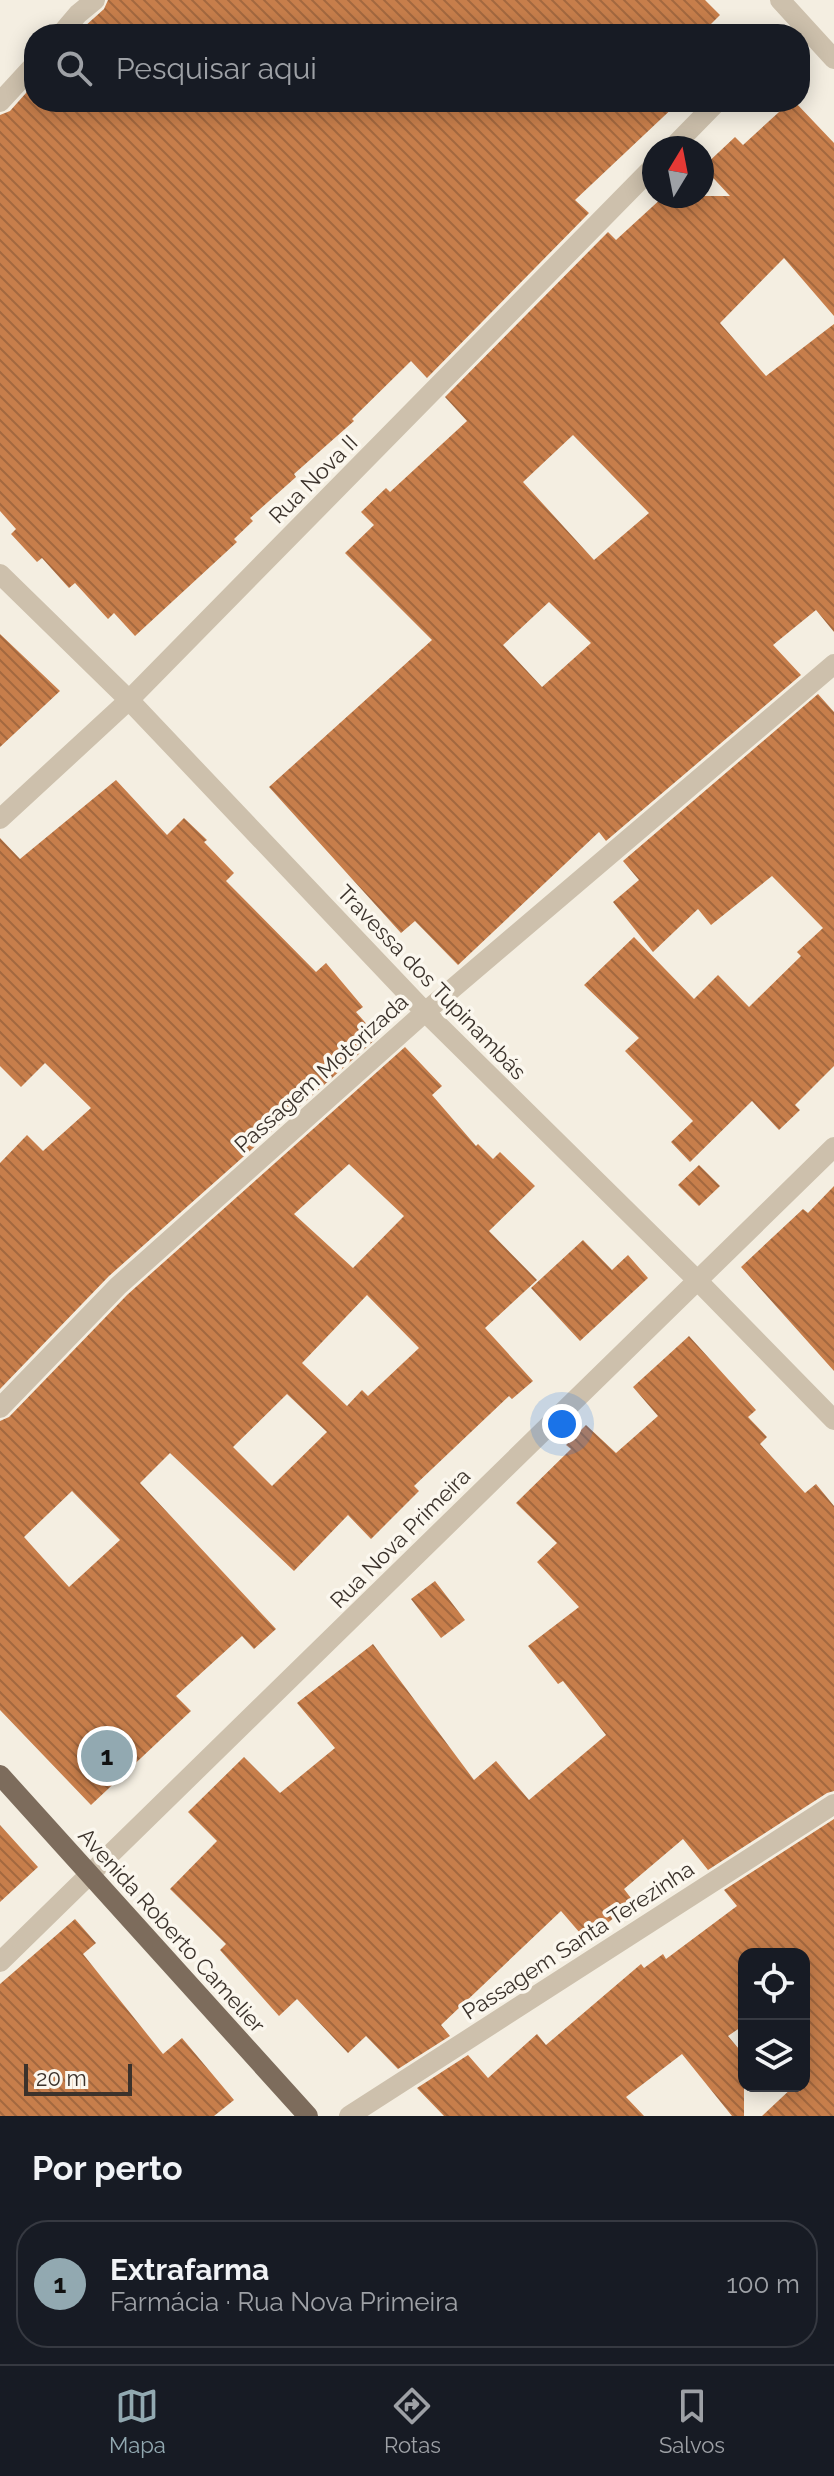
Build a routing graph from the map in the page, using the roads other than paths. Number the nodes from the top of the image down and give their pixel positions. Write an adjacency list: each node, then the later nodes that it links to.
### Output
1 (95, 0): 3 (street)
2 (780, 0): 4 (street)
3 (70, 24)
4 (789, 24)
5 (810, 42): 6 (street)
6 (834, 59)
7 (24, 76): 8 (street)
8 (0, 102)
9 (707, 112): 10 (street)
10 (684, 136)
11 (642, 178): 14 (street, Rua Nova II)
12 (0, 574): 14 (street, Travessa dos Tupinambás)
13 (834, 664): 16 (street, Passagem Motorizada)
14 (129, 700): 15 (street, Rua Nova II); 16 (street, Travessa dos Tupinambás)
15 (0, 819)
16 (425, 1012): 18 (street, Travessa dos Tupinambás); 19 (street, Passagem Motorizada)
17 (834, 1147): 18 (street, Rua Nova Primeira)
18 (696, 1279): 20 (street, Travessa dos Tupinambás); 23 (street, Rua Nova Primeira)
19 (0, 1408)
20 (834, 1420)
21 (0, 1775): 23 (main road, Avenida Roberto Camelier)
22 (834, 1804): 26 (street, Passagem Santa Terezinha)
23 (90, 1877): 24 (street, Rua Nova Primeira); 25 (main road, Avenida Roberto Camelier)
24 (0, 1962)
25 (308, 2116)
26 (349, 2116)

